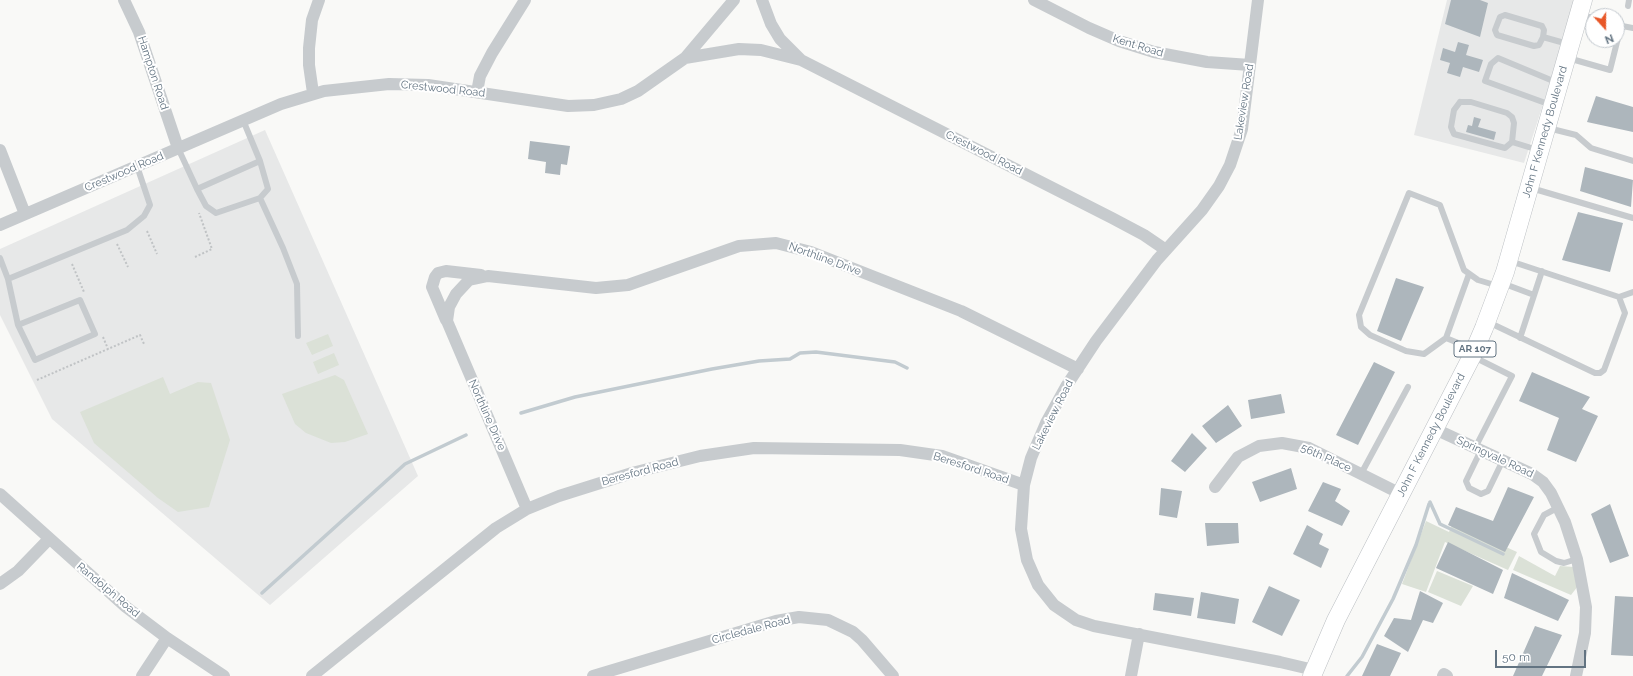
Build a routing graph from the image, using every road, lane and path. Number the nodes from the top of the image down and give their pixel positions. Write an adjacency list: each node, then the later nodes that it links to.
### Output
1 (124, 0): 22 (street, Hampton Road)
2 (319, 0): 17 (street)
3 (525, 0): 16 (street)
4 (734, 0): 12 (street)
5 (762, 0): 13 (street, Crestwood Road)
6 (1034, 0): 14 (street, Kent Road)
7 (1258, 0): 14 (street, Lakeview Road)
8 (1583, 7): 11 (main road, John F Kennedy Boulevard / AR 107)
9 (1543, 37): 9 (lane); 11 (lane)
10 (1614, 48): 11 (lane)
11 (1568, 51): 15 (main road, John F Kennedy Boulevard / AR 107)
12 (685, 58): 13 (street, Crestwood Road); 16 (street, Crestwood Road)
13 (801, 60): 37 (street, Crestwood Road)
14 (1250, 65): 37 (street, Lakeview Road)
15 (1559, 83): 18 (main road, John F Kennedy Boulevard / AR 107); 18 (lane)
16 (477, 92): 17 (street, Crestwood Road)
17 (313, 93): 19 (street, Crestwood Road)
18 (1552, 105): 20 (main road, John F Kennedy Boulevard / AR 107)
19 (243, 120): 22 (street, Crestwood Road); 25 (lane)
20 (1546, 128): 24 (main road, John F Kennedy Boulevard / AR 107); 26 (lane)
21 (1512, 142): 21 (lane); 24 (lane)
22 (178, 148): 27 (street, Crestwood Road); 29 (lane)
23 (0, 150): 32 (street)
24 (1540, 150): 28 (main road, John F Kennedy Boulevard / AR 107)
25 (260, 161): 29 (lane); 30 (lane)
26 (1633, 161)
27 (136, 166): 32 (street, Crestwood Road); 46 (lane)
28 (1529, 188): 33 (lane); 41 (main road, John F Kennedy Boulevard / AR 107)
29 (197, 189): 30 (lane)
30 (260, 198): 54 (lane)
31 (198, 213): 39 (path)
32 (24, 214): 34 (street, Crestwood Road)
33 (1633, 218)
34 (0, 225)
35 (147, 231): 38 (path)
36 (118, 244): 42 (path)
37 (1166, 250): 59 (street, Lakeview Road)
38 (157, 254)
39 (195, 257)
40 (0, 258): 46 (lane)
41 (1508, 260): 43 (lane); 47 (main road, John F Kennedy Boulevard / AR 107)
42 (128, 267)
43 (1542, 271): 49 (lane); 50 (lane)
44 (1469, 274): 47 (lane); 55 (lane); 55 (lane)
45 (488, 276): 51 (street, Northline Drive); 51 (street, Northline Drive); 59 (street, Northline Drive)
46 (8, 279): 53 (lane)
47 (1501, 285): 49 (lane); 52 (main road, John F Kennedy Boulevard / AR 107)
48 (1633, 292): 50 (lane)
49 (1534, 295): 56 (lane)
50 (1619, 297): 56 (lane)
51 (447, 321): 71 (street, Northline Drive)
52 (1487, 321): 56 (lane); 58 (main road, John F Kennedy Boulevard / AR 107)
53 (18, 325): 53 (lane)
54 (298, 336)
55 (1446, 338): 58 (lane)
56 (1520, 338)
57 (144, 344): 60 (path)
58 (1473, 353): 62 (main road, John F Kennedy Boulevard / AR 107); 63 (lane)
59 (1078, 369): 66 (street, Lakeview Road)
60 (38, 380)
61 (1408, 387): 65 (lane)
62 (1434, 429): 63 (street, Springvale Road); 69 (main road, John F Kennedy Boulevard / AR 107)
63 (1478, 449): 64 (street, Springvale Road); 64 (lane)
64 (1503, 460): 70 (street, Springvale Road)
65 (1361, 474): 67 (street, 56th Place); 69 (street, 56th Place)
66 (1024, 485): 71 (street, Beresford Road); 75 (street, Lakeview Road)
67 (1215, 487)
68 (0, 494): 72 (street, Randolph Road)
69 (1401, 494): 77 (main road, John F Kennedy Boulevard / AR 107)
70 (1559, 507): 73 (street, Springvale Road); 73 (lane)
71 (527, 509): 80 (street, Beresford Road)
72 (49, 538): 74 (street); 76 (street, Randolph Road)
73 (1577, 559): 86 (street, Springvale Road)
74 (0, 584)
75 (1139, 634): 77 (street, Lakeview Road); 83 (street)
76 (167, 638): 78 (street); 79 (street, Randolph Road)
77 (1313, 673)
78 (142, 676)
79 (224, 676)
80 (312, 676)
81 (593, 676): 82 (street, Circledale Road)
82 (893, 676)
83 (1131, 676)
84 (1443, 676): 85 (street)
85 (1447, 676)
86 (1576, 676)

